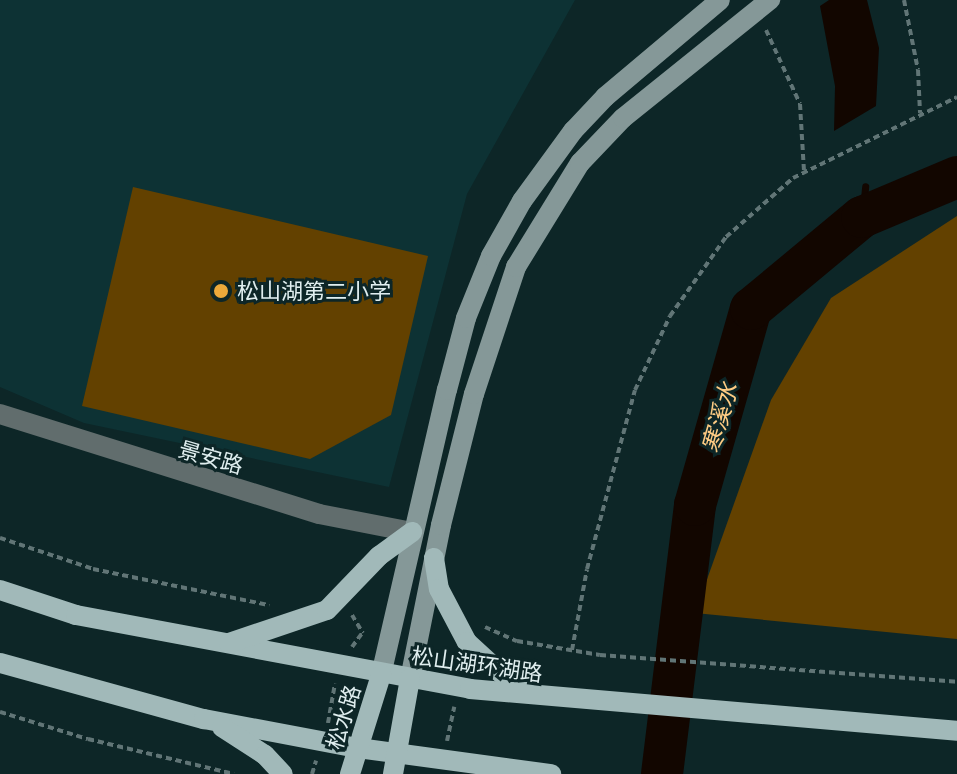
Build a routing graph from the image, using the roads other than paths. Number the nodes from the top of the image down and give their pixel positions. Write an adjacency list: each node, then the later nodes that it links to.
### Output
1 (720, 0): 4 (main road)
2 (764, 5): 5 (main road)
3 (0, 414): 4 (street, 景安路)
4 (412, 532): 7 (main road); 9 (main road)
5 (434, 558): 10 (main road); 11 (main road)
6 (0, 590): 7 (main road, 松山湖环湖路)
7 (222, 644): 9 (main road, 松山湖环湖路)
8 (0, 663): 12 (main road)
9 (381, 675): 10 (main road, 松山湖环湖路); 14 (main road, 松水路)
10 (410, 679): 11 (main road, 松山湖环湖路); 15 (main road)
11 (555, 699): 13 (main road, 松山湖环湖路)
12 (204, 719): 14 (main road); 16 (main road)
13 (957, 731)
14 (358, 748): 15 (main road); 17 (main road, 松水路)
15 (395, 764): 18 (main road)
16 (283, 774)
17 (350, 774)
18 (548, 774)

